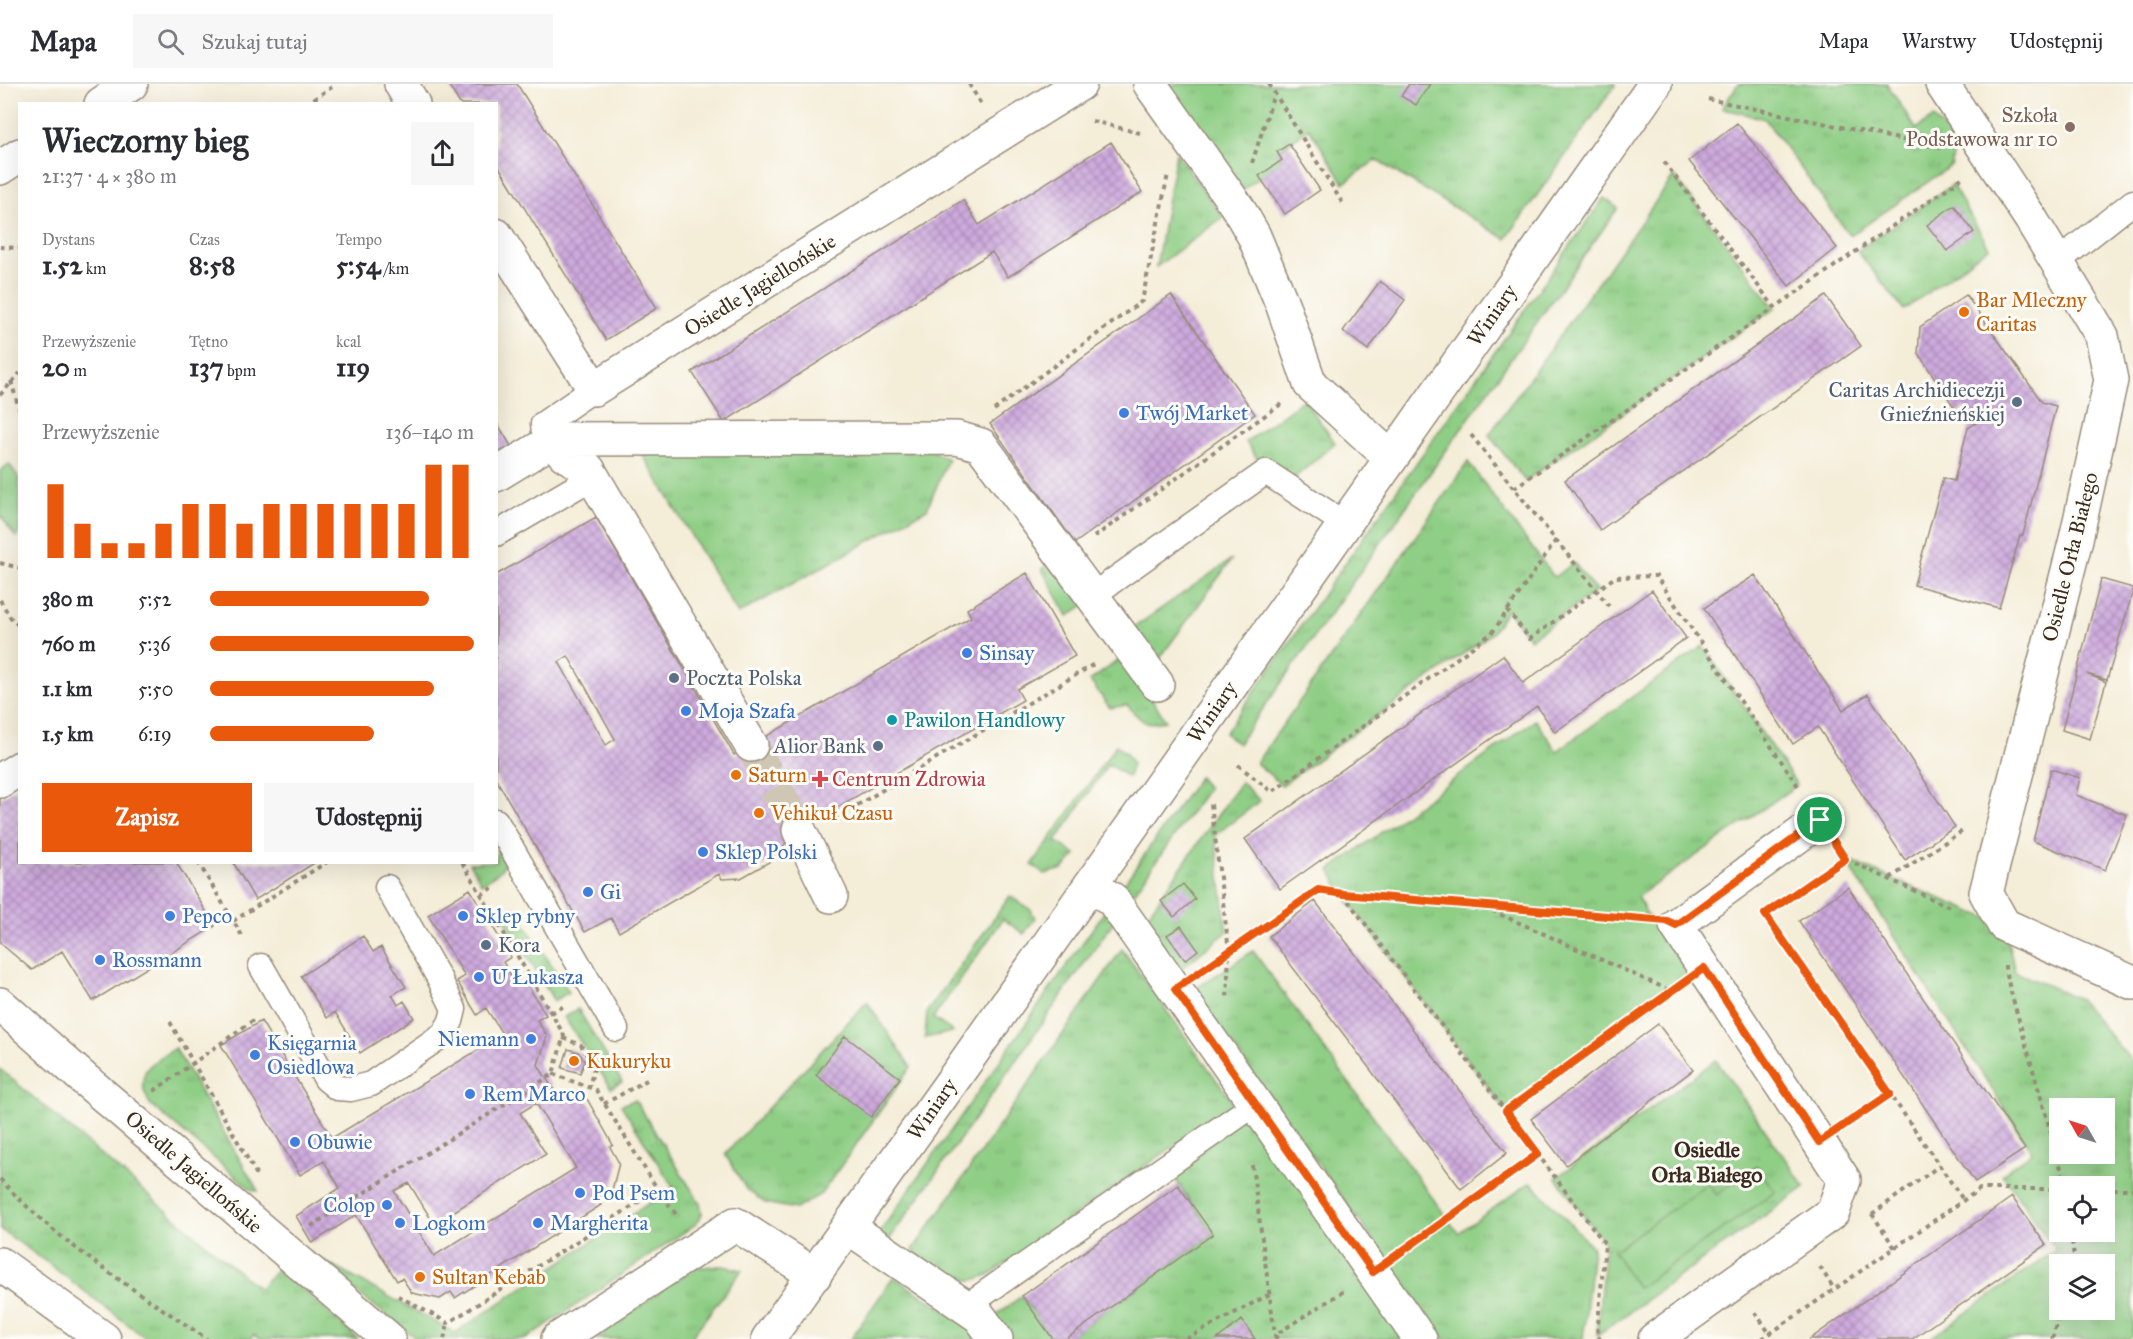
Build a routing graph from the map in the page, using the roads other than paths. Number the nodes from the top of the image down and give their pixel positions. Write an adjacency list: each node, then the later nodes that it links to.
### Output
1 (131, 84): 7 (street)
2 (401, 84): 8 (street)
3 (1080, 84): 14 (street, Osiedle Jagiellońskie)
4 (1150, 84): 16 (street)
5 (1655, 84): 16 (street, Winiary)
6 (1942, 84): 13 (street, Osiedle Orła Białego)
7 (104, 102)
8 (412, 102)
9 (18, 156): 10 (street)
10 (0, 168)
11 (2133, 202): 13 (lane)
12 (498, 238): 14 (street)
13 (2057, 262): 33 (street, Osiedle Orła Białego)
14 (594, 389): 15 (lane)
15 (549, 431): 17 (street); 18 (street); 21 (street)
16 (1391, 458): 19 (street, Winiary)
17 (498, 473)
18 (594, 477): 20 (lane); 23 (street)
19 (1345, 524): 21 (lane); 29 (street, Winiary)
20 (498, 533)
21 (1093, 595): 22 (street)
22 (1157, 684)
23 (751, 745)
24 (18, 769): 25 (street)
25 (0, 780)
26 (1820, 820): 47 (street)
27 (498, 823): 35 (lane)
28 (801, 834): 31 (street)
29 (1090, 886): 36 (street); 37 (street, Winiary)
30 (387, 887): 32 (lane)
31 (831, 896)
32 (261, 966)
33 (2133, 983)
34 (0, 1004): 42 (street, Osiedle Jagiellońskie)
35 (616, 1029)
36 (1250, 1107): 40 (lane); 46 (street)
37 (848, 1227): 39 (street, Winiary); 40 (street)
38 (0, 1263): 41 (street)
39 (815, 1275): 43 (street); 44 (street, Winiary)
40 (965, 1307): 45 (street)
41 (104, 1339)
42 (389, 1339)
43 (558, 1339)
44 (768, 1339)
45 (996, 1339)
46 (1420, 1339)
47 (1655, 1339)

